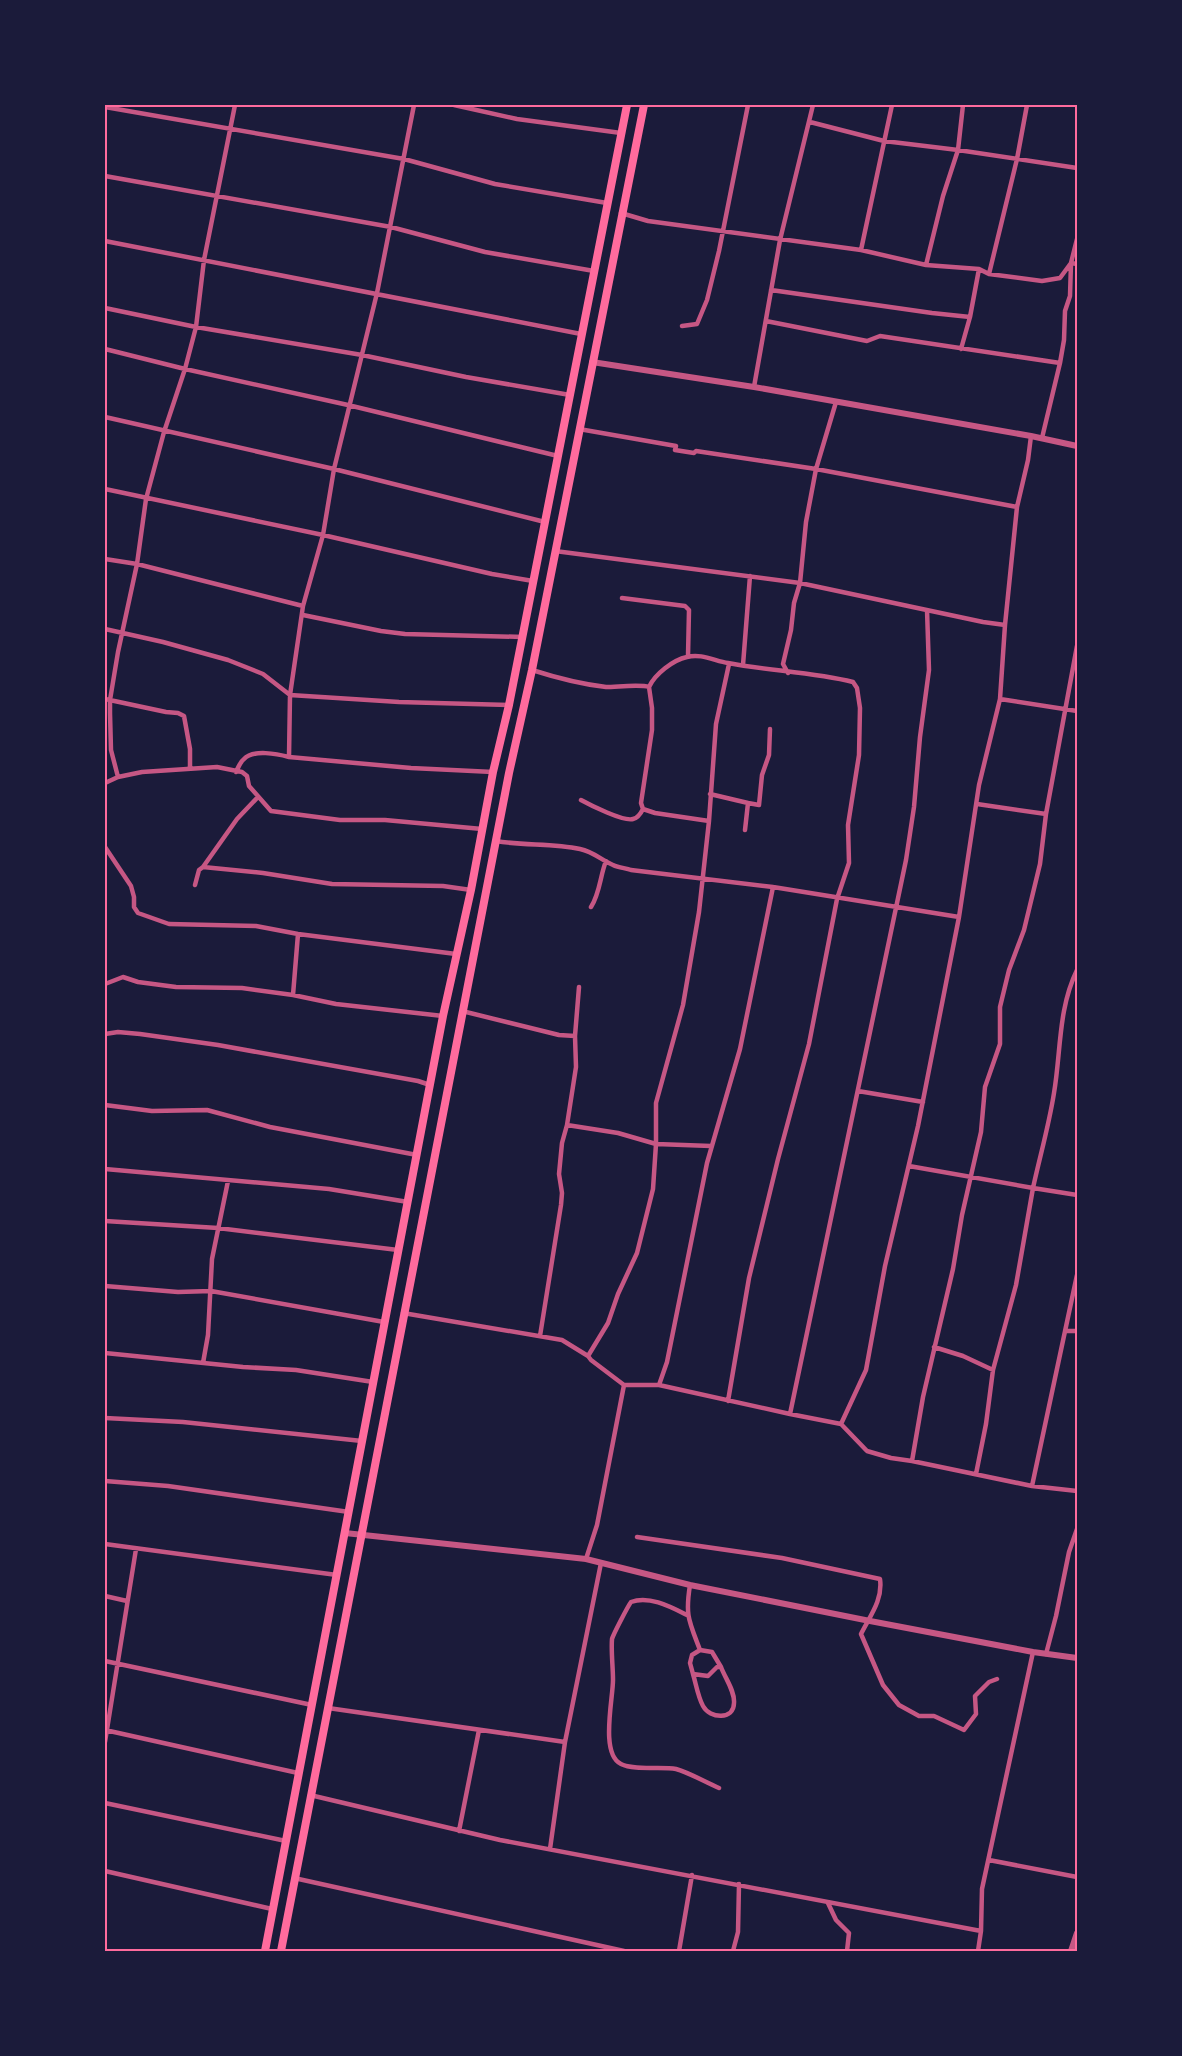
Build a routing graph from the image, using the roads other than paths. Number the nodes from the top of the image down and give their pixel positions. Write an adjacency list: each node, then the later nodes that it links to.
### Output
1 (235, 105): 13 (street)
2 (414, 105): 17 (street)
3 (454, 105): 14 (street)
4 (627, 105): 14 (highway)
5 (644, 105): 23 (highway)
6 (748, 105): 25 (street)
7 (813, 105): 12 (street)
8 (892, 105): 15 (street)
9 (963, 105): 16 (street)
10 (1027, 105): 18 (street)
11 (105, 107): 13 (street)
12 (810, 122): 15 (street); 27 (street)
13 (231, 130): 17 (street); 21 (street)
14 (621, 133): 22 (highway)
15 (884, 141): 16 (street); 29 (street)
16 (958, 150): 18 (street); 33 (street)
17 (404, 159): 22 (street); 24 (street)
18 (1017, 159): 19 (street); 36 (street)
19 (1077, 168)
20 (105, 176): 21 (street)
21 (216, 196): 24 (street); 30 (street)
22 (607, 203): 35 (highway)
23 (621, 213): 25 (street); 48 (highway)
24 (391, 227): 35 (street); 38 (street)
25 (722, 231): 27 (street); 43 (street)
26 (1077, 239): 31 (street)
27 (780, 240): 29 (street); 37 (street)
28 (105, 241): 30 (street)
29 (861, 250): 33 (street)
30 (204, 260): 38 (street); 42 (street)
31 (1071, 263): 32 (street); 36 (street); 49 (street)
32 (1077, 264)
33 (926, 265): 34 (street)
34 (979, 269): 36 (street); 40 (street)
35 (594, 271): 44 (highway)
36 (989, 274)
37 (771, 290): 40 (street); 41 (street)
38 (377, 293): 44 (street); 47 (street)
39 (105, 308): 42 (street)
40 (970, 317): 46 (street)
41 (765, 321): 46 (street); 51 (street)
42 (196, 327): 47 (street); 50 (street)
43 (682, 327)
44 (582, 334): 52 (highway)
45 (105, 349): 50 (street)
46 (961, 349): 49 (street)
47 (362, 355): 52 (street); 54 (street)
48 (592, 362): 51 (street); 56 (highway)
49 (1060, 363): 59 (street)
50 (185, 369): 54 (street); 57 (street)
51 (754, 387): 53 (street)
52 (570, 395): 61 (highway)
53 (836, 402): 58 (street); 63 (street)
54 (348, 405): 61 (street); 62 (street)
55 (105, 417): 57 (street)
56 (579, 429): 63 (street); 69 (highway)
57 (164, 432): 62 (street); 65 (street)
58 (1031, 436): 59 (street); 66 (street)
59 (1042, 438): 60 (street)
60 (1077, 446)
61 (558, 456): 67 (highway)
62 (334, 469): 67 (street); 68 (street)
63 (816, 469): 66 (street); 74 (street)
64 (105, 489): 65 (street)
65 (146, 499): 68 (street); 71 (street)
66 (1017, 507): 79 (street)
67 (545, 522): 73 (highway)
68 (323, 536): 73 (street); 76 (street)
69 (555, 551): 72 (street); 87 (highway)
70 (105, 558): 71 (street)
71 (137, 564): 76 (street); 81 (street)
72 (750, 576): 74 (street); 86 (street)
73 (533, 581): 82 (highway)
74 (800, 583): 77 (street); 88 (street)
75 (622, 598): 84 (street)
76 (303, 606): 78 (street)
77 (927, 610): 79 (street); 123 (street)
78 (303, 615): 82 (street); 90 (street)
79 (1005, 625): 91 (street)
80 (105, 629): 81 (street)
81 (122, 634): 90 (street); 92 (street)
82 (522, 637): 93 (highway)
83 (1077, 646): 94 (street)
84 (688, 656): 85 (street); 89 (street)
85 (729, 664): 86 (street); 103 (street)
86 (743, 665): 88 (street)
87 (531, 670): 89 (street); 113 (highway)
88 (788, 673): 121 (street)
89 (648, 687): 108 (street)
90 (290, 695): 93 (street); 97 (street)
91 (1000, 699): 94 (street); 107 (street)
92 (107, 700): 98 (street); 101 (street)
93 (509, 705): 100 (highway)
94 (1065, 710): 95 (street); 109 (street)
95 (1077, 711)
96 (770, 729): 106 (street)
97 (289, 757): 99 (street); 100 (street)
98 (190, 769): 99 (street); 101 (street)
99 (236, 772): 104 (street)
100 (494, 772): 111 (highway)
101 (118, 777): 102 (street)
102 (105, 783)
103 (710, 794): 106 (street); 110 (street)
104 (258, 797): 111 (street); 116 (street)
105 (581, 800): 108 (street)
106 (748, 803): 112 (street)
107 (977, 804): 109 (street); 124 (street)
108 (643, 808): 110 (street)
109 (1046, 814): 145 (street)
110 (709, 821): 117 (street)
111 (482, 830): 120 (highway)
112 (745, 830)
113 (495, 841): 115 (street); 131 (highway)
114 (105, 847): 125 (street)
115 (606, 861): 117 (street); 122 (street)
116 (203, 867): 118 (street); 120 (street)
117 (703, 880): 119 (street); 140 (street)
118 (195, 885)
119 (773, 887): 121 (street); 141 (street)
120 (471, 890): 126 (highway)
121 (837, 898): 123 (street); 171 (street)
122 (591, 907)
123 (896, 908): 124 (street); 136 (street)
124 (960, 917): 137 (street)
125 (298, 934): 126 (street); 130 (street)
126 (456, 954): 132 (highway)
127 (1077, 970): 147 (street)
128 (105, 984): 130 (street)
129 (579, 987): 134 (street)
130 (293, 994): 132 (street)
131 (462, 1011): 134 (street); 158 (highway)
132 (443, 1016): 135 (highway)
133 (105, 1034): 135 (street)
134 (575, 1036): 139 (street)
135 (430, 1085): 142 (highway)
136 (858, 1090): 137 (street); 172 (street)
137 (923, 1102): 143 (street)
138 (105, 1105): 142 (street)
139 (567, 1125): 140 (street); 162 (street)
140 (656, 1144): 141 (street); 165 (street)
141 (711, 1146): 170 (street)
142 (417, 1155): 149 (highway)
143 (909, 1166): 145 (street); 174 (street)
144 (105, 1169): 146 (street)
145 (971, 1176): 147 (street); 163 (street)
146 (228, 1181): 149 (street); 151 (street)
147 (1034, 1188): 148 (street); 167 (street)
148 (1077, 1195)
149 (408, 1202): 152 (highway)
150 (105, 1221): 151 (street)
151 (218, 1228): 152 (street); 155 (street)
152 (399, 1250): 159 (highway)
153 (1077, 1275): 156 (street)
154 (105, 1286): 155 (street)
155 (211, 1290): 159 (street); 166 (street)
156 (1070, 1309): 157 (street); 160 (street)
157 (1077, 1312)
158 (403, 1313): 162 (street); 184 (highway)
159 (385, 1322): 168 (highway)
160 (1065, 1331): 161 (street); 179 (street)
161 (1077, 1331)
162 (540, 1336): 165 (street)
163 (934, 1347): 167 (street); 176 (street)
164 (105, 1353): 166 (street)
165 (588, 1356): 169 (street)
166 (202, 1363): 168 (street)
167 (993, 1370): 177 (street)
168 (374, 1382): 175 (highway)
169 (624, 1385): 170 (street); 188 (street)
170 (659, 1385): 171 (street)
171 (728, 1401): 172 (street)
172 (790, 1414): 174 (street)
173 (105, 1418): 175 (street)
174 (841, 1424): 176 (street)
175 (363, 1441): 181 (highway)
176 (912, 1461): 177 (street)
177 (976, 1474): 179 (street)
178 (105, 1480): 181 (street)
179 (1032, 1486): 180 (street)
180 (1077, 1491)
181 (349, 1512): 183 (highway)
182 (1077, 1529): 198 (street)
183 (345, 1533): 184 (street); 190 (highway)
184 (360, 1534): 188 (street); 206 (highway)
185 (637, 1537): 195 (street)
186 (105, 1544): 187 (street)
187 (136, 1549): 190 (street); 193 (street)
188 (586, 1559): 189 (street)
189 (601, 1563): 191 (street); 210 (street)
190 (338, 1575): 205 (highway)
191 (690, 1585): 194 (street); 195 (street)
192 (105, 1596): 193 (street)
193 (127, 1600): 201 (street)
194 (687, 1615): 196 (street); 212 (street)
195 (870, 1621): 197 (street); 204 (street)
196 (700, 1650): 202 (street); 203 (street)
197 (1033, 1652): 198 (street); 218 (street)
198 (1046, 1654): 199 (street)
199 (1077, 1658)
200 (105, 1661): 201 (street)
201 (119, 1663): 205 (street); 208 (street)
202 (720, 1667): 203 (street); 203 (street)
203 (693, 1674)
204 (997, 1679)
205 (312, 1705): 211 (highway)
206 (328, 1708): 207 (street); 213 (highway)
207 (478, 1730): 210 (street); 215 (street)
208 (106, 1731): 209 (street); 211 (street)
209 (105, 1742)
210 (565, 1742): 217 (street)
211 (298, 1773): 216 (highway)
212 (718, 1788)
213 (310, 1795): 215 (street); 222 (highway)
214 (105, 1803): 216 (street)
215 (459, 1831): 217 (street)
216 (286, 1841): 225 (highway)
217 (550, 1849): 220 (street)
218 (989, 1860): 221 (street); 226 (street)
219 (105, 1872): 225 (street)
220 (692, 1875): 223 (street); 231 (street)
221 (1077, 1877)
222 (294, 1878): 229 (highway); 230 (street)
223 (739, 1884): 224 (street); 232 (street)
224 (828, 1903): 226 (street); 233 (street)
225 (272, 1909): 228 (highway)
226 (981, 1931): 234 (street)
227 (1077, 1933): 235 (street)
228 (265, 1951)
229 (281, 1951)
230 (624, 1951)
231 (679, 1951)
232 (733, 1951)
233 (846, 1951)
234 (978, 1951)
235 (1071, 1951)

